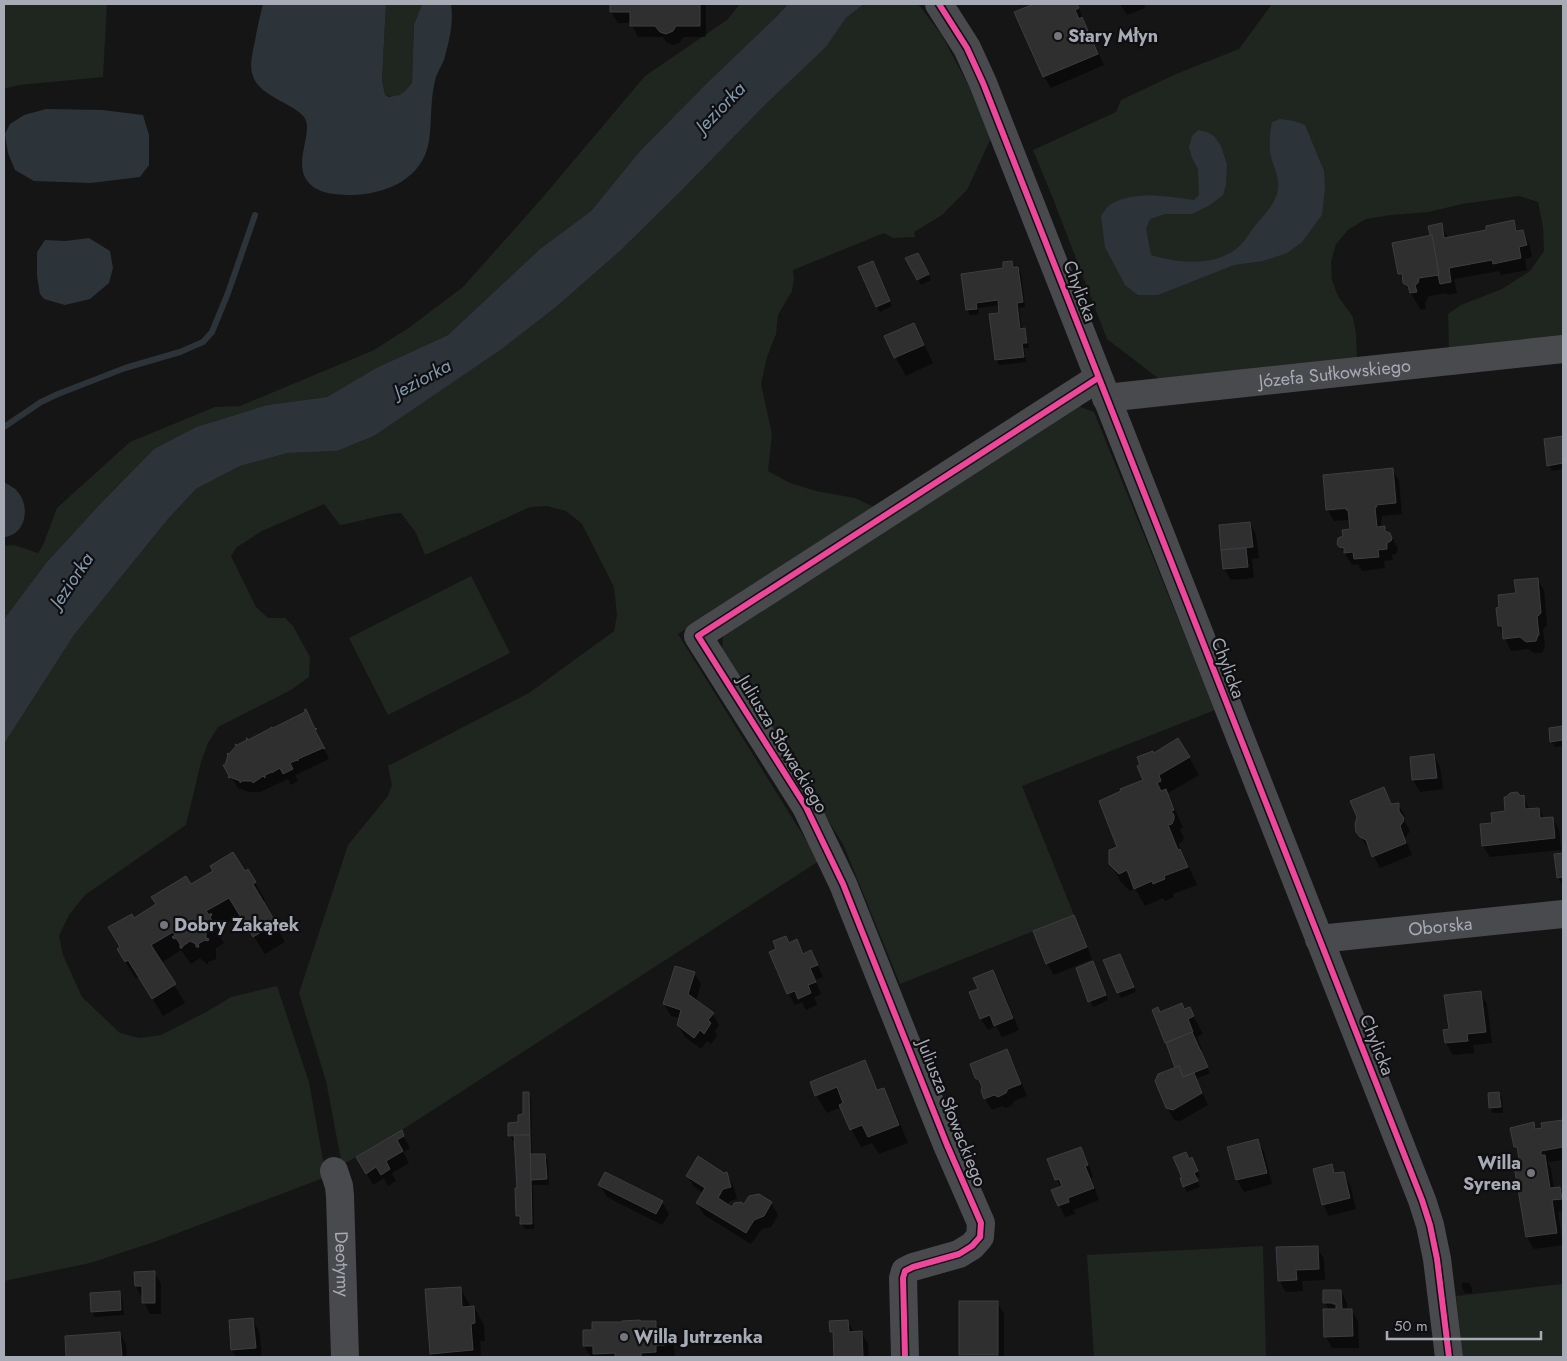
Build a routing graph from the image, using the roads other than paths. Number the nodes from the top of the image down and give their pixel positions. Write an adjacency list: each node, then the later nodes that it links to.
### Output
1 (941, 7): 3 (street, Chylicka)
2 (1563, 348): 3 (street, Józefa Sułkowskiego)
3 (1102, 388): 5 (street, Chylicka); 8 (street, Juliusza Słowackiego)
4 (1563, 914): 5 (street, Oborska)
5 (1319, 939): 9 (street, Chylicka)
6 (334, 1171): 7 (street, Deotymy)
7 (345, 1357)
8 (905, 1357)
9 (1450, 1357)

